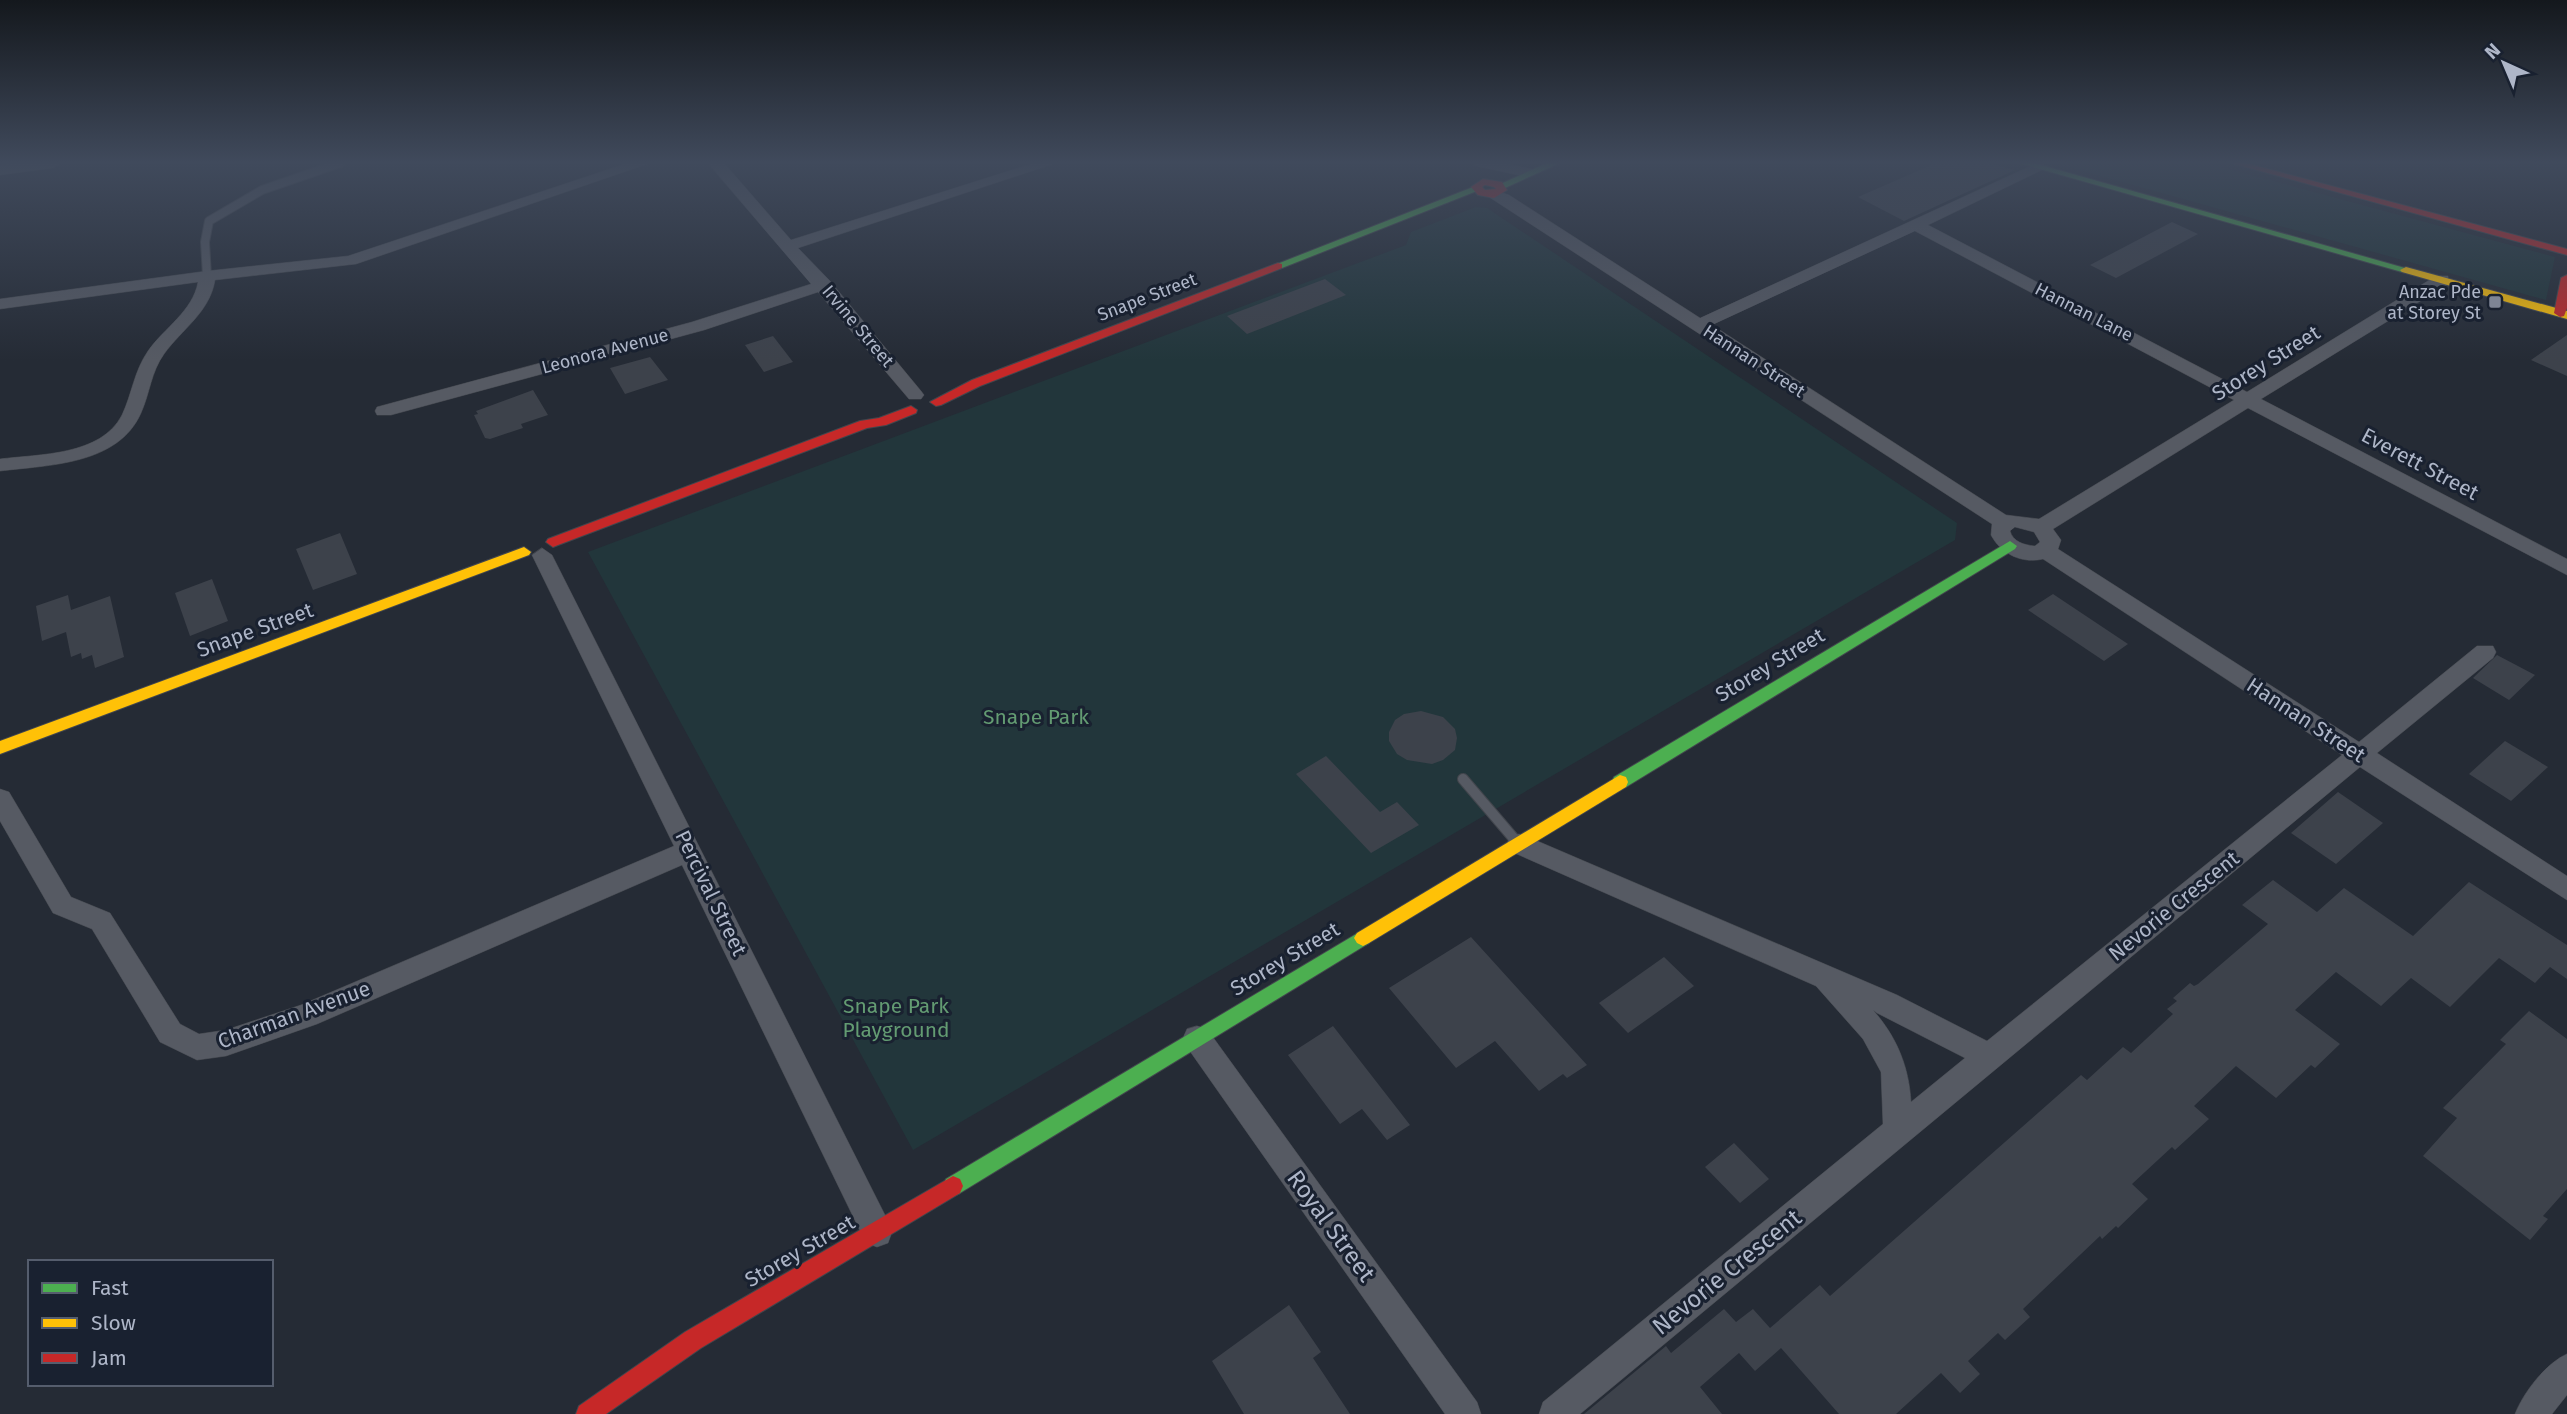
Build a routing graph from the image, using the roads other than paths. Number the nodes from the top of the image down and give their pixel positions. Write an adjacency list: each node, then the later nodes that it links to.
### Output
1 (207, 229): 13 (lane)
2 (445, 229): 13 (street)
3 (774, 229): 11 (street, Irvine Street)
4 (842, 229): 11 (street)
5 (1381, 229): 21 (street, Snape Street)
6 (1557, 229): 19 (street, Hannan Street)
7 (1907, 229): 19 (street)
8 (1924, 229): 20 (street, Hannan Lane)
9 (2260, 229): 15 (street)
10 (2481, 229): 12 (street)
11 (789, 246): 16 (street, Irvine Street)
12 (2567, 252)
13 (207, 275): 17 (street); 23 (street)
14 (2567, 278): 18 (street)
15 (2442, 280): 18 (street); 20 (street, Storey Street)
16 (824, 285): 21 (street, Irvine Street); 22 (street, Leonora Avenue)
17 (0, 304)
18 (2563, 314)
19 (1698, 325): 24 (street, Hannan Street)
20 (2252, 400): 25 (street, Storey Street); 29 (street, Everett Street)
21 (919, 401): 26 (street, Snape Street)
22 (384, 411)
23 (0, 465)
24 (2004, 523): 25 (street); 27 (street)
25 (2041, 527): 28 (street)
26 (538, 546): 31 (street, Snape Street); 36 (street, Percival Street)
27 (2010, 546): 28 (street); 35 (street, Storey Street)
28 (2045, 550): 32 (street, Hannan Street)
29 (2567, 568)
30 (2485, 652): 32 (street, Nevorie Crescent)
31 (0, 748)
32 (2359, 755): 37 (street, Hannan Street); 40 (street, Nevorie Crescent)
33 (1463, 779): 35 (lane)
34 (0, 799): 36 (street, Charman Avenue)
35 (1519, 844): 38 (street); 39 (street, Storey Street)
36 (691, 850): 42 (street, Percival Street)
37 (2567, 889)
38 (1826, 978): 40 (street); 41 (street)
39 (1197, 1038): 42 (street, Storey Street); 45 (street, Royal Street)
40 (1989, 1056): 41 (street, Nevorie Crescent)
41 (1898, 1130): 46 (street, Nevorie Crescent)
42 (877, 1232): 44 (street, Storey Street)
43 (2567, 1370): 47 (street)
44 (587, 1414)
45 (1465, 1414)
46 (1555, 1414)
47 (2531, 1414)

